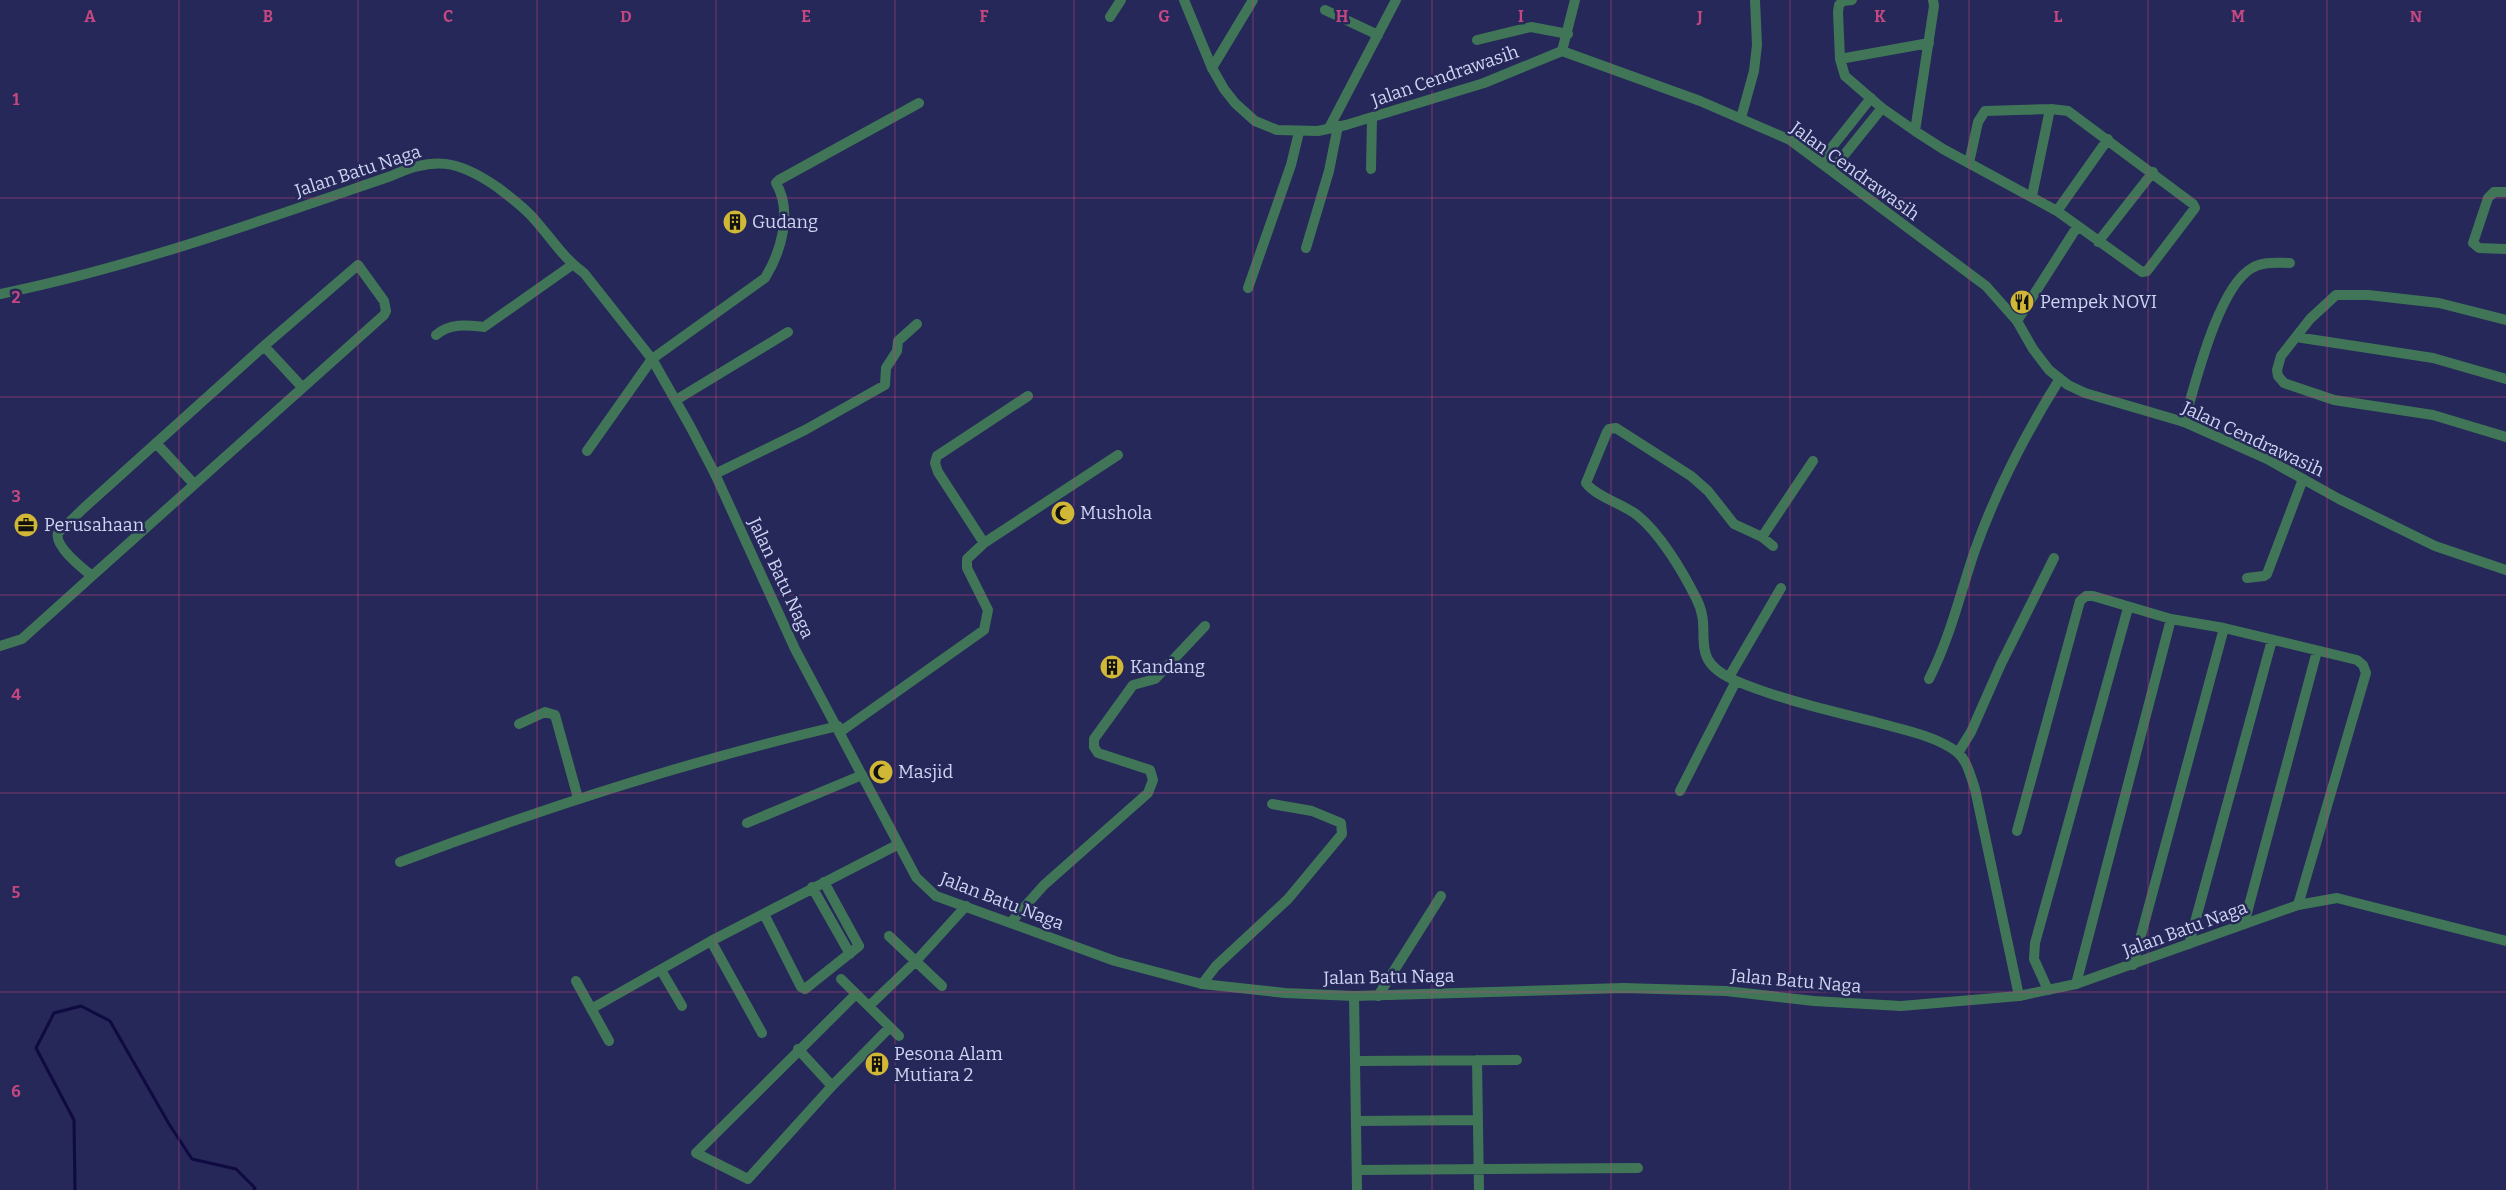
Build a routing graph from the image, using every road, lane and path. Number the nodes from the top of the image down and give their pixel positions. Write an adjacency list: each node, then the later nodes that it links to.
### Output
1 (1122, 0): 10 (street)
2 (1184, 0): 17 (street, Jalan Cendrawasih)
3 (1252, 0): 17 (street)
4 (1396, 0): 12 (street)
5 (1575, 0): 11 (street)
6 (1755, 0): 23 (street)
7 (1852, 0): 16 (street)
8 (1933, 0): 14 (street)
9 (1324, 10): 12 (street)
10 (1110, 17)
11 (1568, 34): 13 (street); 15 (street)
12 (1378, 35): 24 (street)
13 (1477, 40)
14 (1929, 43): 16 (street); 25 (street)
15 (1562, 51): 22 (street, Jalan Cendrawasih); 23 (street, Jalan Cendrawasih)
16 (1840, 59): 18 (street)
17 (1212, 68): 26 (street, Jalan Cendrawasih)
18 (1871, 98): 20 (street); 28 (street)
19 (919, 103): 51 (street)
20 (1882, 108): 25 (street); 31 (street)
21 (2051, 109): 27 (street); 29 (street); 34 (street)
22 (1372, 118): 24 (street, Jalan Cendrawasih); 30 (street)
23 (1741, 118): 28 (street, Jalan Cendrawasih)
24 (1334, 127): 26 (street, Jalan Cendrawasih); 38 (street)
25 (1915, 131): 29 (street)
26 (1299, 132): 42 (street)
27 (2108, 139): 32 (street); 35 (street)
28 (1820, 162): 31 (street, Jalan Cendrawasih)
29 (1970, 163): 34 (street)
30 (1371, 169)
31 (1832, 170): 44 (street, Jalan Cendrawasih)
32 (2153, 172): 37 (street); 37 (street)
33 (2506, 192): 39 (street)
34 (2032, 196): 35 (street)
35 (2057, 212): 36 (street)
36 (2077, 227): 37 (street); 44 (street)
37 (2098, 242)
38 (1306, 248)
39 (2506, 249)
40 (2290, 264): 57 (street)
41 (572, 265): 43 (street, Jalan Batu Naga); 48 (street); 51 (street, Jalan Batu Naga)
42 (1248, 288)
43 (0, 294)
44 (2018, 320): 53 (street, Jalan Cendrawasih)
45 (2506, 320): 49 (street)
46 (917, 324): 63 (street)
47 (788, 332): 56 (street)
48 (436, 335)
49 (2296, 337): 52 (street); 58 (street)
50 (264, 346): 54 (street); 54 (street); 59 (street)
51 (652, 360): 56 (street, Jalan Batu Naga); 60 (street)
52 (2506, 379)
53 (2059, 380): 57 (street, Jalan Cendrawasih); 82 (street)
54 (302, 387): 65 (street)
55 (1028, 396): 67 (street)
56 (676, 400): 63 (street, Jalan Batu Naga)
57 (2184, 422): 64 (street, Jalan Cendrawasih)
58 (2506, 436)
59 (156, 443): 65 (street); 71 (street)
60 (586, 451)
61 (1118, 455): 67 (street)
62 (1813, 461): 66 (street)
63 (715, 474): 84 (street, Jalan Batu Naga)
64 (2302, 479): 70 (street, Jalan Cendrawasih); 72 (street)
65 (194, 484): 71 (street)
66 (1762, 537): 68 (street); 81 (street)
67 (984, 544): 84 (street)
68 (1773, 546)
69 (2054, 558): 85 (street)
70 (2506, 570)
71 (92, 576): 79 (street)
72 (2247, 578)
73 (1781, 588): 81 (street)
74 (2128, 608): 75 (street); 91 (street); 115 (street)
75 (2171, 619): 77 (street); 113 (street)
76 (1205, 626): 100 (street)
77 (2224, 628): 78 (street); 108 (street)
78 (2272, 640): 80 (street); 105 (street)
79 (0, 646)
80 (2317, 651): 97 (street); 101 (street)
81 (1732, 679): 85 (street); 87 (street)
82 (1929, 679)
83 (519, 724): 88 (street)
84 (839, 729): 86 (street, Jalan Batu Naga); 88 (street)
85 (1958, 752): 119 (street)
86 (862, 775): 90 (street); 92 (street, Jalan Batu Naga)
87 (1680, 791)
88 (578, 798): 93 (street)
89 (1272, 804): 112 (street)
90 (747, 823)
91 (2017, 831)
92 (897, 844): 94 (street); 98 (street, Jalan Batu Naga)
93 (400, 862)
94 (824, 882): 95 (street); 106 (street)
95 (812, 888): 99 (street); 106 (street)
96 (1441, 896): 118 (street)
97 (2298, 905): 101 (street, Jalan Batu Naga); 103 (street, Jalan Batu Naga)
98 (966, 906): 100 (street, Jalan Batu Naga); 107 (street)
99 (764, 914): 104 (street); 106 (street)
100 (1011, 922): 112 (street, Jalan Batu Naga)
101 (2244, 924): 105 (street, Jalan Batu Naga)
102 (889, 936): 107 (street)
103 (2506, 941)
104 (711, 942): 109 (street); 124 (street)
105 (2189, 944): 108 (street, Jalan Batu Naga)
106 (850, 954)
107 (916, 961): 114 (street); 121 (street)
108 (2133, 965): 113 (street, Jalan Batu Naga)
109 (660, 970): 120 (street); 122 (street)
110 (841, 979): 116 (street)
111 (576, 981): 122 (street)
112 (1202, 984): 117 (street, Jalan Batu Naga)
113 (2076, 984): 115 (street, Jalan Batu Naga)
114 (942, 986)
115 (2048, 990): 119 (street, Jalan Batu Naga)
116 (856, 994): 121 (street); 127 (street)
117 (1354, 996): 118 (street, Jalan Batu Naga); 130 (street)
118 (1378, 996): 119 (street, Jalan Batu Naga)
119 (2019, 996)
120 (682, 1006)
121 (868, 1006): 123 (street)
122 (592, 1009): 126 (street)
123 (890, 1027): 125 (street); 131 (street)
124 (762, 1033)
125 (898, 1036)
126 (609, 1041)
127 (798, 1049): 131 (street); 131 (street)
128 (1477, 1060): 129 (street); 130 (street); 133 (street)
129 (1517, 1060)
130 (1356, 1061): 132 (street)
131 (832, 1086)
132 (1357, 1120): 133 (street); 136 (street)
133 (1478, 1120): 135 (street)
134 (1638, 1168): 135 (street)
135 (1478, 1169): 136 (street); 138 (street)
136 (1357, 1170): 137 (street)
137 (1357, 1190)
138 (1479, 1190)

